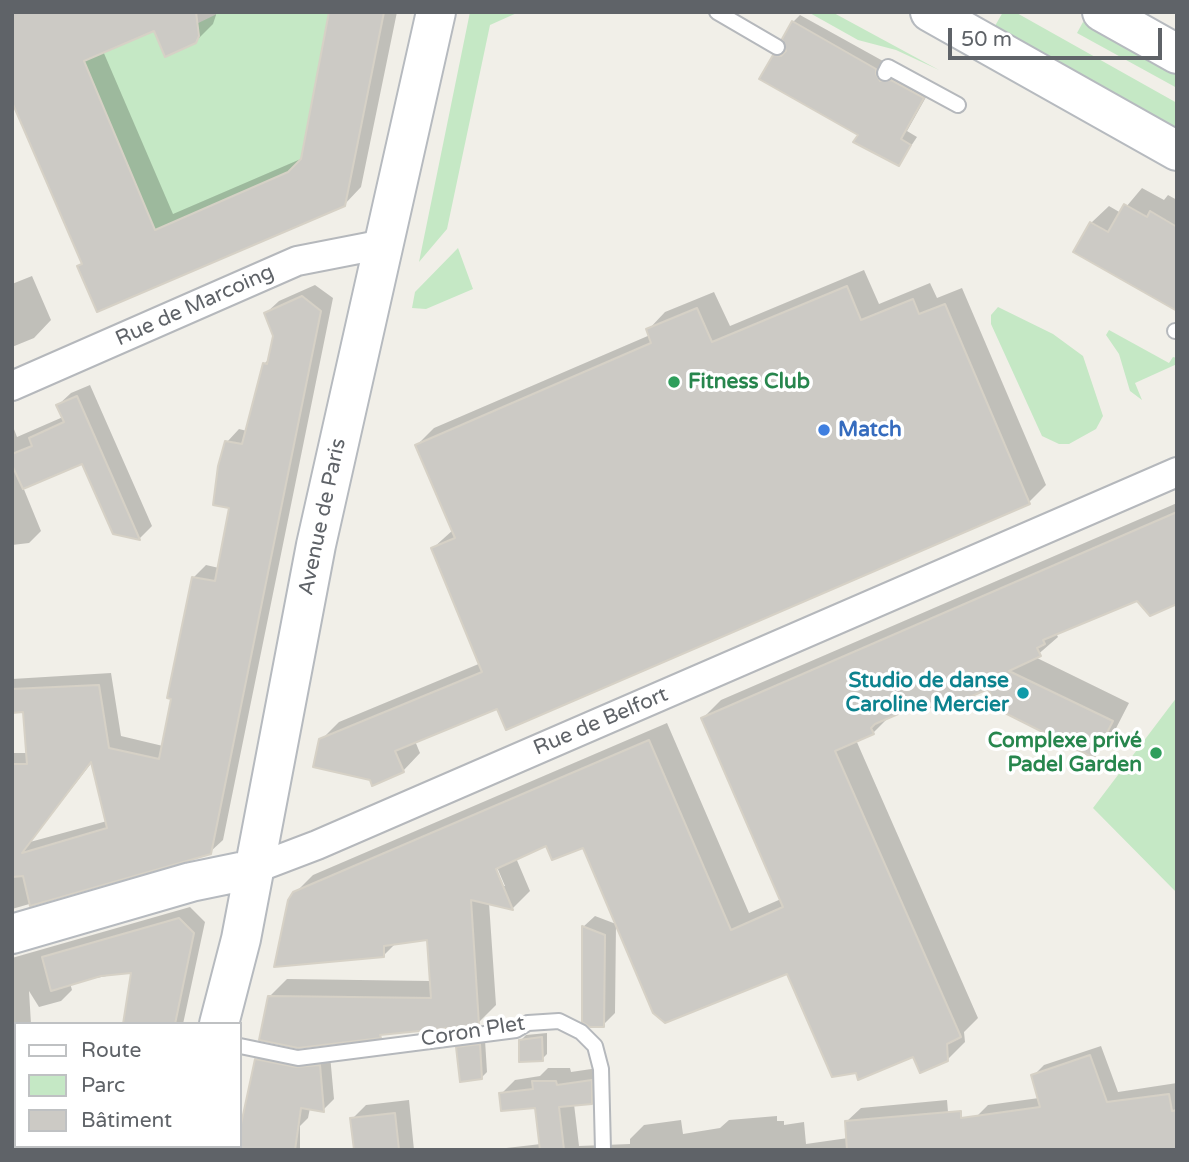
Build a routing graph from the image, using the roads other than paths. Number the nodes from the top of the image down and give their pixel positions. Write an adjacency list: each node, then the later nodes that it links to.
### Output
1 (436, 12): 10 (main road, Avenue de Paris)
2 (717, 12): 5 (lane)
3 (930, 12): 9 (main road)
4 (1101, 12): 6 (main road)
5 (777, 47)
6 (1177, 54)
7 (885, 73): 8 (lane)
8 (958, 105)
9 (1177, 151)
10 (384, 244): 11 (street, Rue de Marcoing); 13 (main road, Avenue de Paris)
11 (12, 386)
12 (1177, 472): 13 (street, Rue de Belfort)
13 (254, 869): 14 (main road, Rue de Belfort); 15 (main road, Avenue de Paris)
14 (12, 934)
15 (219, 1022)
16 (242, 1045): 17 (lane, Coron Plet)
17 (603, 1150)

